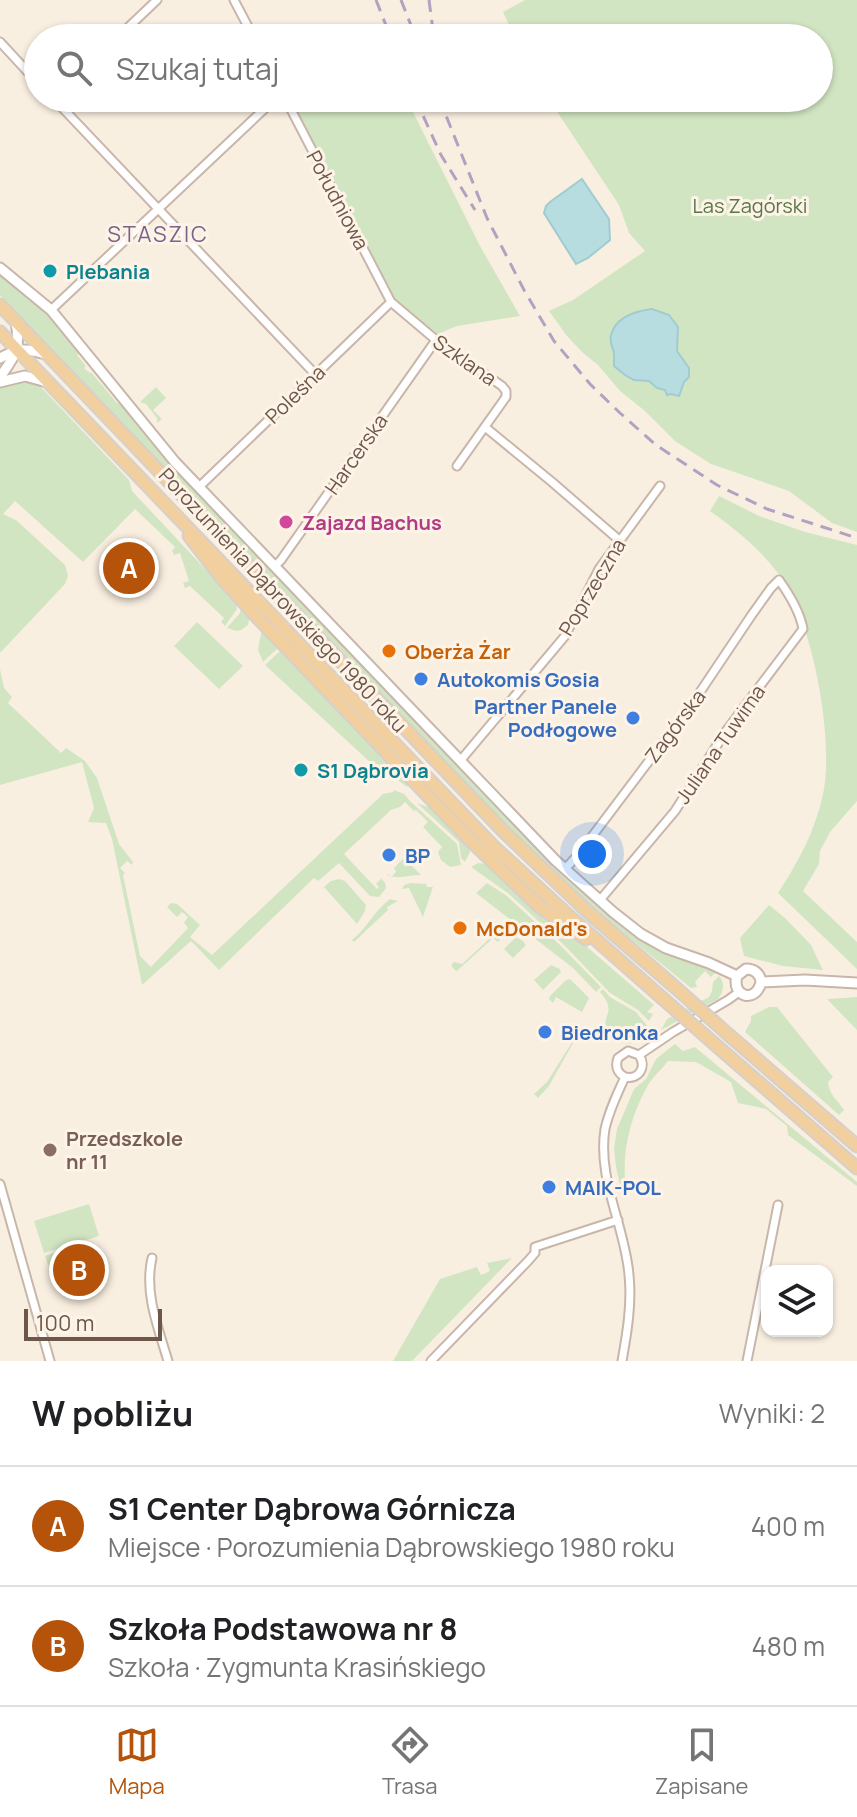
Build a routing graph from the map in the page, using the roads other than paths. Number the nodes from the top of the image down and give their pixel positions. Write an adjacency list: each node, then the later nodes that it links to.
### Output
1 (157, 0): 3 (street)
2 (234, 0): 4 (street)
3 (132, 24)
4 (247, 24)
5 (0, 42): 6 (street)
6 (24, 68)
7 (66, 112): 10 (street)
8 (261, 112): 10 (street)
9 (292, 112): 12 (street, Południowa)
10 (157, 209): 14 (street); 21 (street)
11 (0, 268): 14 (street)
12 (391, 302): 17 (street, Szklana); 21 (street, Poleśna)
13 (0, 305): 15 (main road, Porozumienia Dąbrowskiego 1980 roku)
14 (51, 310): 27 (street)
15 (16, 321): 18 (street); 19 (main road, Porozumienia Dąbrowskiego 1980 roku)
16 (0, 332): 18 (main road, Porozumienia Dąbrowskiego 1980 roku)
17 (436, 340): 24 (street, Szklana); 29 (street, Harcerska)
18 (17, 349): 19 (street); 20 (street); 22 (street); 23 (main road, Porozumienia Dąbrowskiego 1980 roku)
19 (49, 355): 40 (main road, Porozumienia Dąbrowskiego 1980 roku, bridge)
20 (0, 358)
21 (315, 374): 27 (street, Poleśna)
22 (0, 379): 23 (street)
23 (51, 383): 41 (main road, Porozumienia Dąbrowskiego 1980 roku, bridge)
24 (485, 427): 25 (street, Szklana); 28 (street)
25 (457, 466)
26 (660, 486): 28 (street, Poprzeczna)
27 (199, 487): 29 (street)
28 (619, 540): 31 (street, Poprzeczna)
29 (275, 566): 31 (street)
30 (779, 580): 32 (street, Zagórska); 33 (street, Juliana Tuwima)
31 (460, 761): 32 (street)
32 (565, 869): 33 (street)
33 (600, 900): 34 (street)
34 (737, 976): 35 (street); 37 (street)
35 (761, 982): 36 (street); 37 (street)
36 (857, 983)
37 (739, 992): 38 (street)
38 (639, 1055): 39 (street); 39 (street)
39 (625, 1077): 44 (street)
40 (857, 1146)
41 (857, 1168)
42 (0, 1184): 46 (street)
43 (778, 1205): 50 (street)
44 (618, 1220): 48 (street); 49 (street)
45 (152, 1258): 47 (street)
46 (50, 1361)
47 (168, 1361)
48 (431, 1361)
49 (622, 1361)
50 (747, 1361)

